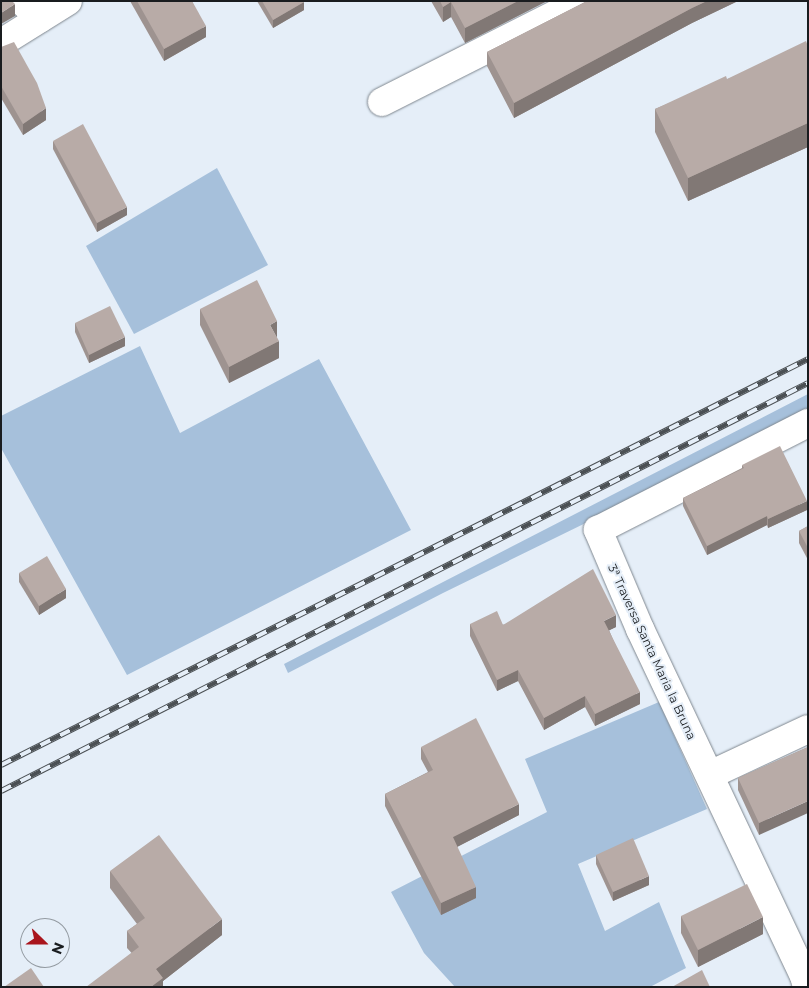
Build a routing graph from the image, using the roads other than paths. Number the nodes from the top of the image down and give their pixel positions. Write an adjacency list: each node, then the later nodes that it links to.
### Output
1 (68, 1): 3 (street)
2 (582, 1): 5 (street)
3 (31, 10): 4 (street)
4 (1, 43)
5 (382, 102)
6 (808, 423): 8 (street, 3ª Traversa Santa Maria la Bruna)
7 (808, 729): 8 (street)
8 (710, 775): 9 (street, 3ª Traversa Santa Maria la Bruna)
9 (807, 987)

